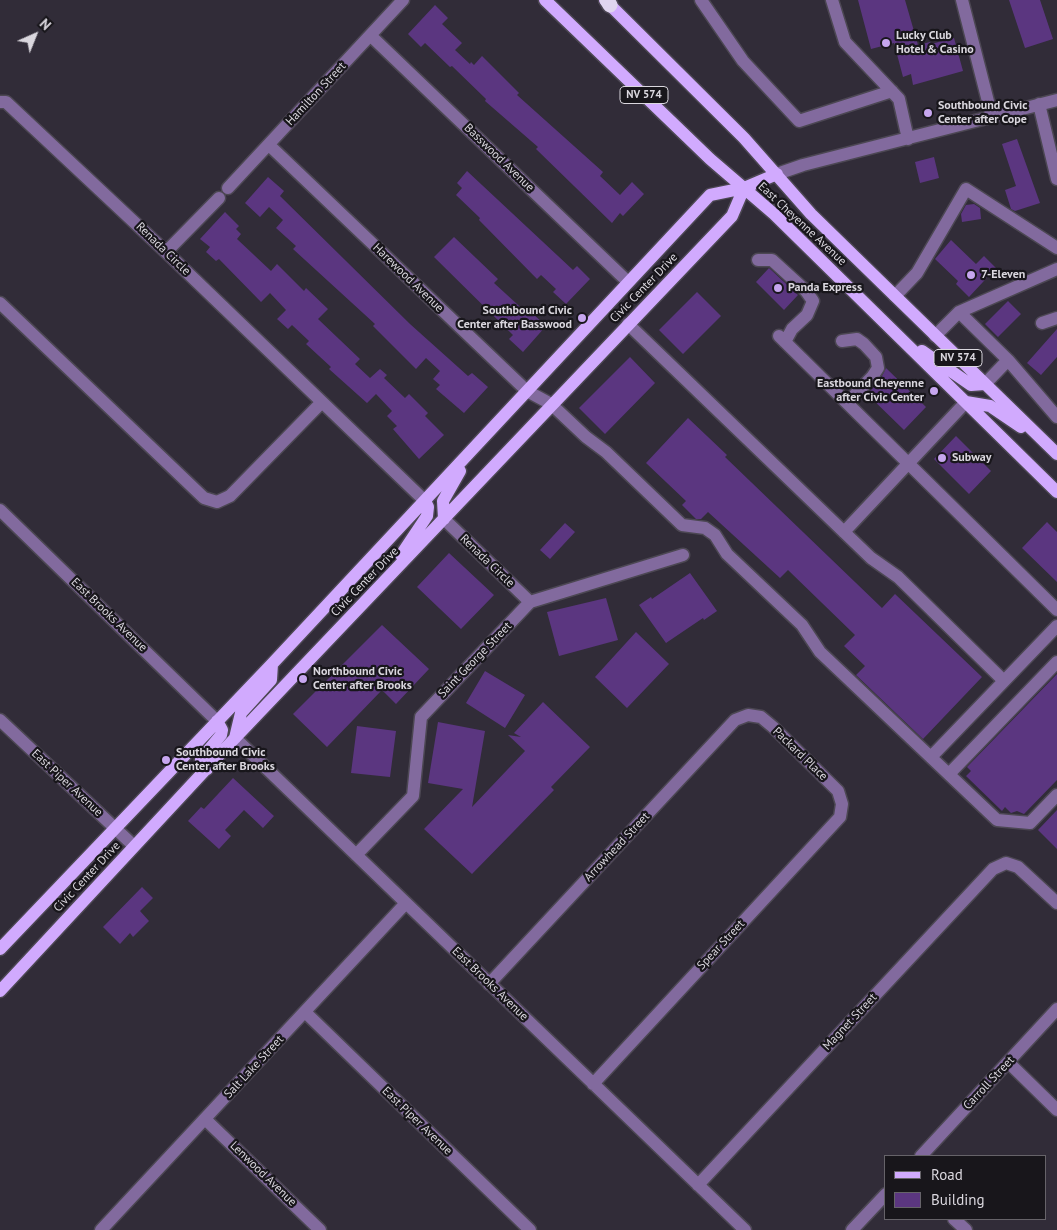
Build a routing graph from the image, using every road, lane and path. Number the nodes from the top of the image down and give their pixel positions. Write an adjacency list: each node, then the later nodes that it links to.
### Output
1 (403, 0): 7 (street, Hamilton Street)
2 (545, 0): 18 (main road, East Cheyenne Avenue / NV 574)
3 (701, 0): 8 (street)
4 (832, 0): 8 (street)
5 (962, 0): 12 (street)
6 (607, 2): 15 (main road, East Cheyenne Avenue / NV 574)
7 (371, 36): 14 (street, Hamilton Street); 24 (street, Basswood Avenue)
8 (892, 91): 13 (street)
9 (1057, 100): 11 (street, Civic Center Drive)
10 (0, 102): 21 (street, Renada Circle)
11 (1039, 104): 12 (street, Civic Center Drive); 16 (street)
12 (992, 117): 13 (street, Civic Center Drive)
13 (908, 139): 15 (street, Civic Center Drive)
14 (269, 145): 17 (street, Hamilton Street); 36 (street, Harewood Avenue)
15 (776, 174): 18 (main road, Civic Center Drive); 25 (main road, East Cheyenne Avenue / NV 574)
16 (1057, 179)
17 (228, 188)
18 (744, 188): 24 (main road, Civic Center Drive); 30 (main road, Civic Center Drive); 31 (main road, East Cheyenne Avenue / NV 574)
19 (219, 198): 21 (street)
20 (1057, 248): 25 (street)
21 (166, 252): 37 (street, Renada Circle)
22 (758, 260): 39 (street)
23 (1057, 269): 27 (street)
24 (627, 281): 36 (main road, Civic Center Drive)
25 (895, 296): 32 (main road, East Cheyenne Avenue / NV 574)
26 (0, 303): 37 (street)
27 (959, 312): 32 (street); 34 (street)
28 (1057, 318): 29 (street)
29 (1042, 323)
30 (628, 324): 40 (main road, Civic Center Drive); 49 (street)
31 (897, 334): 35 (main road); 38 (main road, East Cheyenne Avenue / NV 574)
32 (936, 336): 35 (main road, East Cheyenne Avenue / NV 574)
33 (842, 341): 39 (street)
34 (1008, 360): 35 (street); 41 (street)
35 (985, 384): 42 (main road, East Cheyenne Avenue / NV 574)
36 (527, 391): 40 (street, Harewood Avenue); 43 (main road, Civic Center Drive)
37 (322, 402): 46 (street, Renada Circle)
38 (966, 402): 42 (main road); 44 (street); 45 (main road, East Cheyenne Avenue / NV 574)
39 (847, 403): 44 (street)
40 (551, 404): 48 (main road, Civic Center Drive); 62 (street, Harewood Avenue)
41 (1057, 417)
42 (1054, 447)
43 (475, 448): 46 (main road, Civic Center Drive); 48 (main road)
44 (908, 464): 49 (street); 53 (street)
45 (1057, 492)
46 (425, 501): 51 (main road); 56 (main road, Civic Center Drive)
47 (0, 510): 60 (street, East Brooks Avenue)
48 (444, 519): 51 (main road, Civic Center Drive); 52 (street, Renada Circle)
49 (844, 532): 57 (street)
50 (684, 555): 52 (street, Saint George Street)
51 (385, 580): 61 (main road, Civic Center Drive)
52 (530, 602): 69 (street, Saint George Street)
53 (1057, 610)
54 (1057, 626): 57 (street)
55 (1057, 662): 64 (street)
56 (272, 664): 60 (main road, Civic Center Drive); 61 (main road)
57 (1004, 681): 62 (street)
58 (748, 715): 66 (street, Packard Place); 73 (street, Arrowhead Street)
59 (0, 720): 67 (street, East Piper Avenue)
60 (217, 721): 63 (main road); 67 (main road, Civic Center Drive)
61 (235, 738): 63 (main road, Civic Center Drive); 69 (street, East Brooks Avenue)
62 (931, 757): 64 (street, Harewood Avenue)
63 (206, 769): 68 (main road, Civic Center Drive)
64 (949, 774): 65 (street, Harewood Avenue)
65 (1057, 795)
66 (842, 804): 78 (street, Spear Street)
67 (115, 828): 68 (street, East Piper Avenue); 72 (main road, Civic Center Drive)
68 (134, 846): 74 (main road, Civic Center Drive)
69 (356, 855): 70 (street, East Brooks Avenue)
70 (406, 903): 73 (street, East Brooks Avenue); 76 (street, Salt Lake Street)
71 (1057, 903): 82 (street, Magnet Street)
72 (0, 949)
73 (489, 984): 78 (street, East Brooks Avenue)
74 (0, 991)
75 (1057, 1009): 77 (street, Carroll Street)
76 (305, 1012): 80 (street, Salt Lake Street); 87 (street, East Piper Avenue)
77 (1008, 1062): 79 (street); 81 (street, Carroll Street)
78 (593, 1084): 82 (street, East Brooks Avenue)
79 (1057, 1110)
80 (205, 1119): 85 (street, Salt Lake Street); 86 (street, Lenwood Avenue)
81 (922, 1155)
82 (698, 1185): 88 (street, East Brooks Avenue)
83 (884, 1196): 89 (street)
84 (955, 1220): 90 (street)
85 (106, 1229)
86 (320, 1230)
87 (530, 1230)
88 (745, 1230)
89 (852, 1230)
90 (966, 1230)

